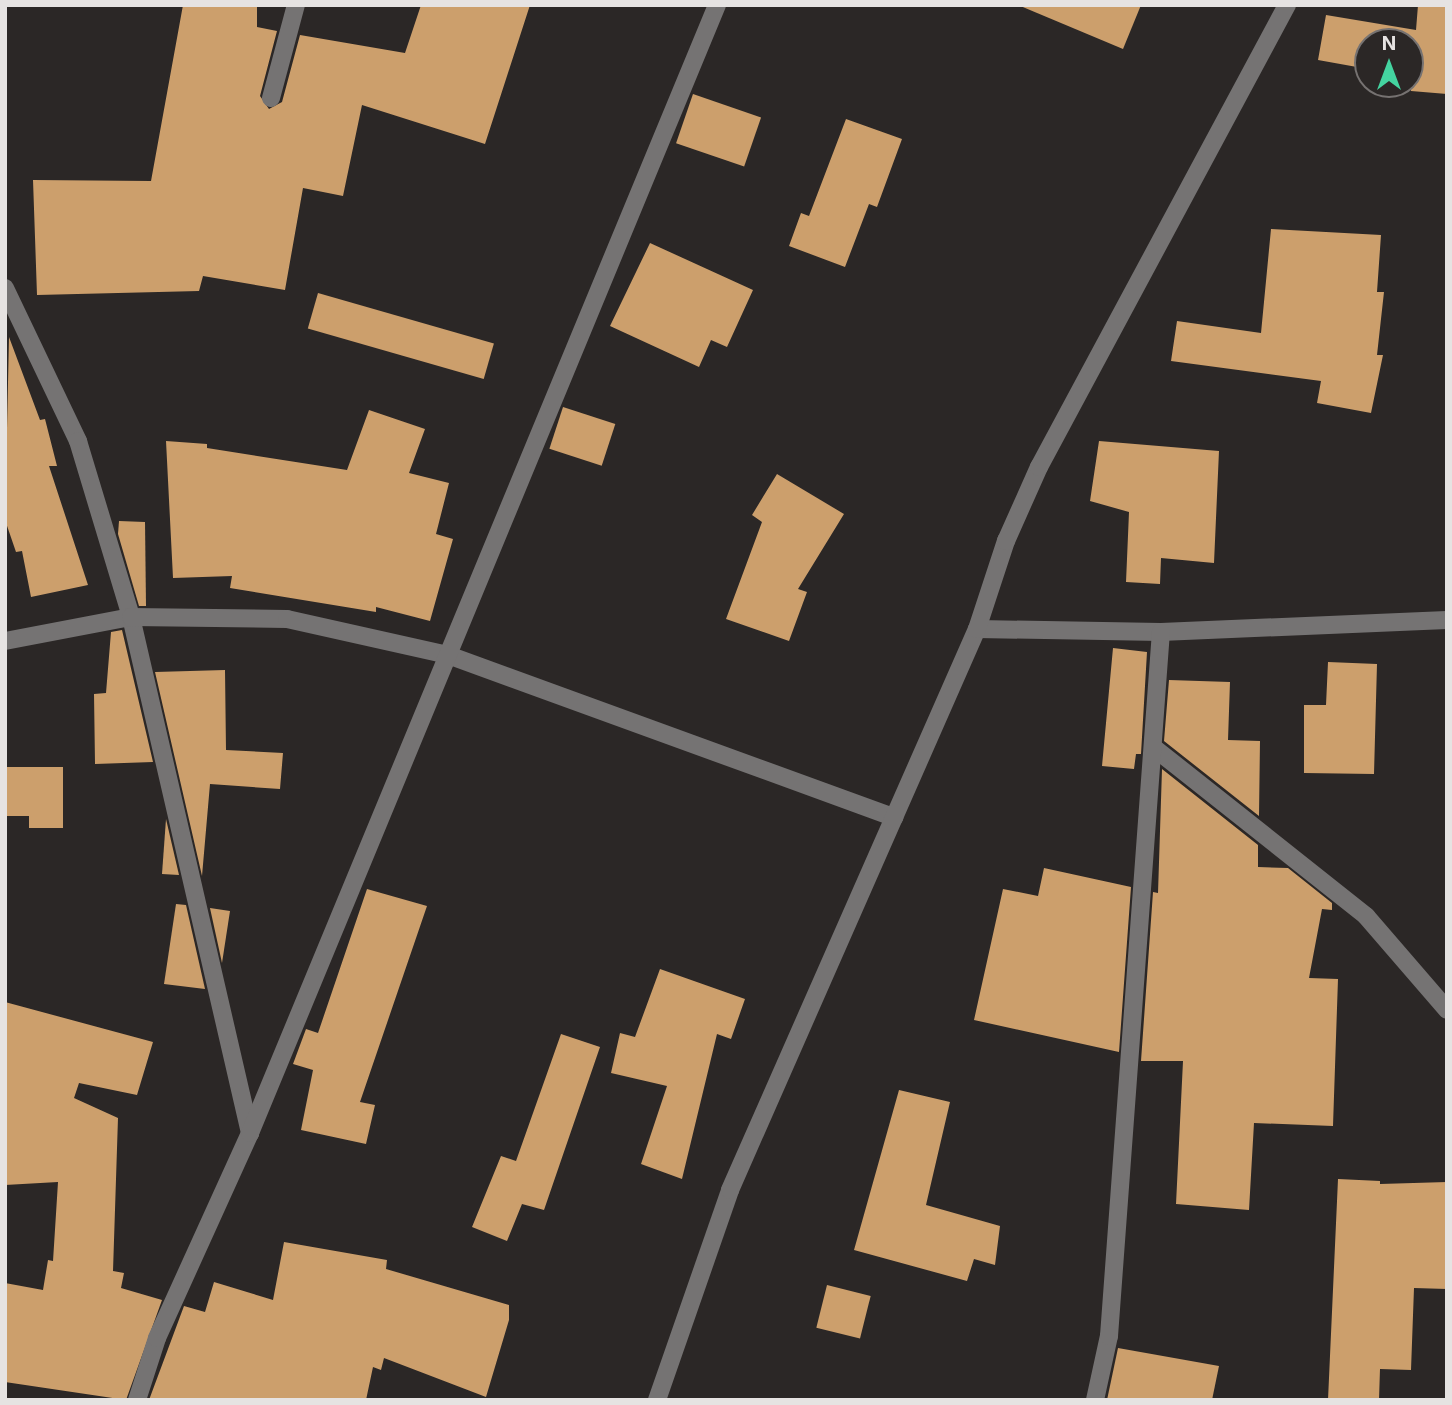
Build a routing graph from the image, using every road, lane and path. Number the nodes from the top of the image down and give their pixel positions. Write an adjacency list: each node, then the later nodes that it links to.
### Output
1 (296, 5): 4 (street)
2 (717, 5): 11 (street)
3 (1287, 5): 8 (street)
4 (271, 98)
5 (5, 288): 6 (street)
6 (131, 617): 10 (street); 11 (street); 15 (street)
7 (1447, 620): 9 (street)
8 (977, 629): 9 (street); 13 (street)
9 (1161, 632): 12 (street)
10 (5, 641)
11 (448, 656): 13 (street); 15 (street)
12 (1153, 747): 14 (street); 18 (street)
13 (894, 817): 17 (street)
14 (1447, 1010)
15 (250, 1133): 16 (street)
16 (137, 1400)
17 (657, 1400)
18 (1095, 1400)

